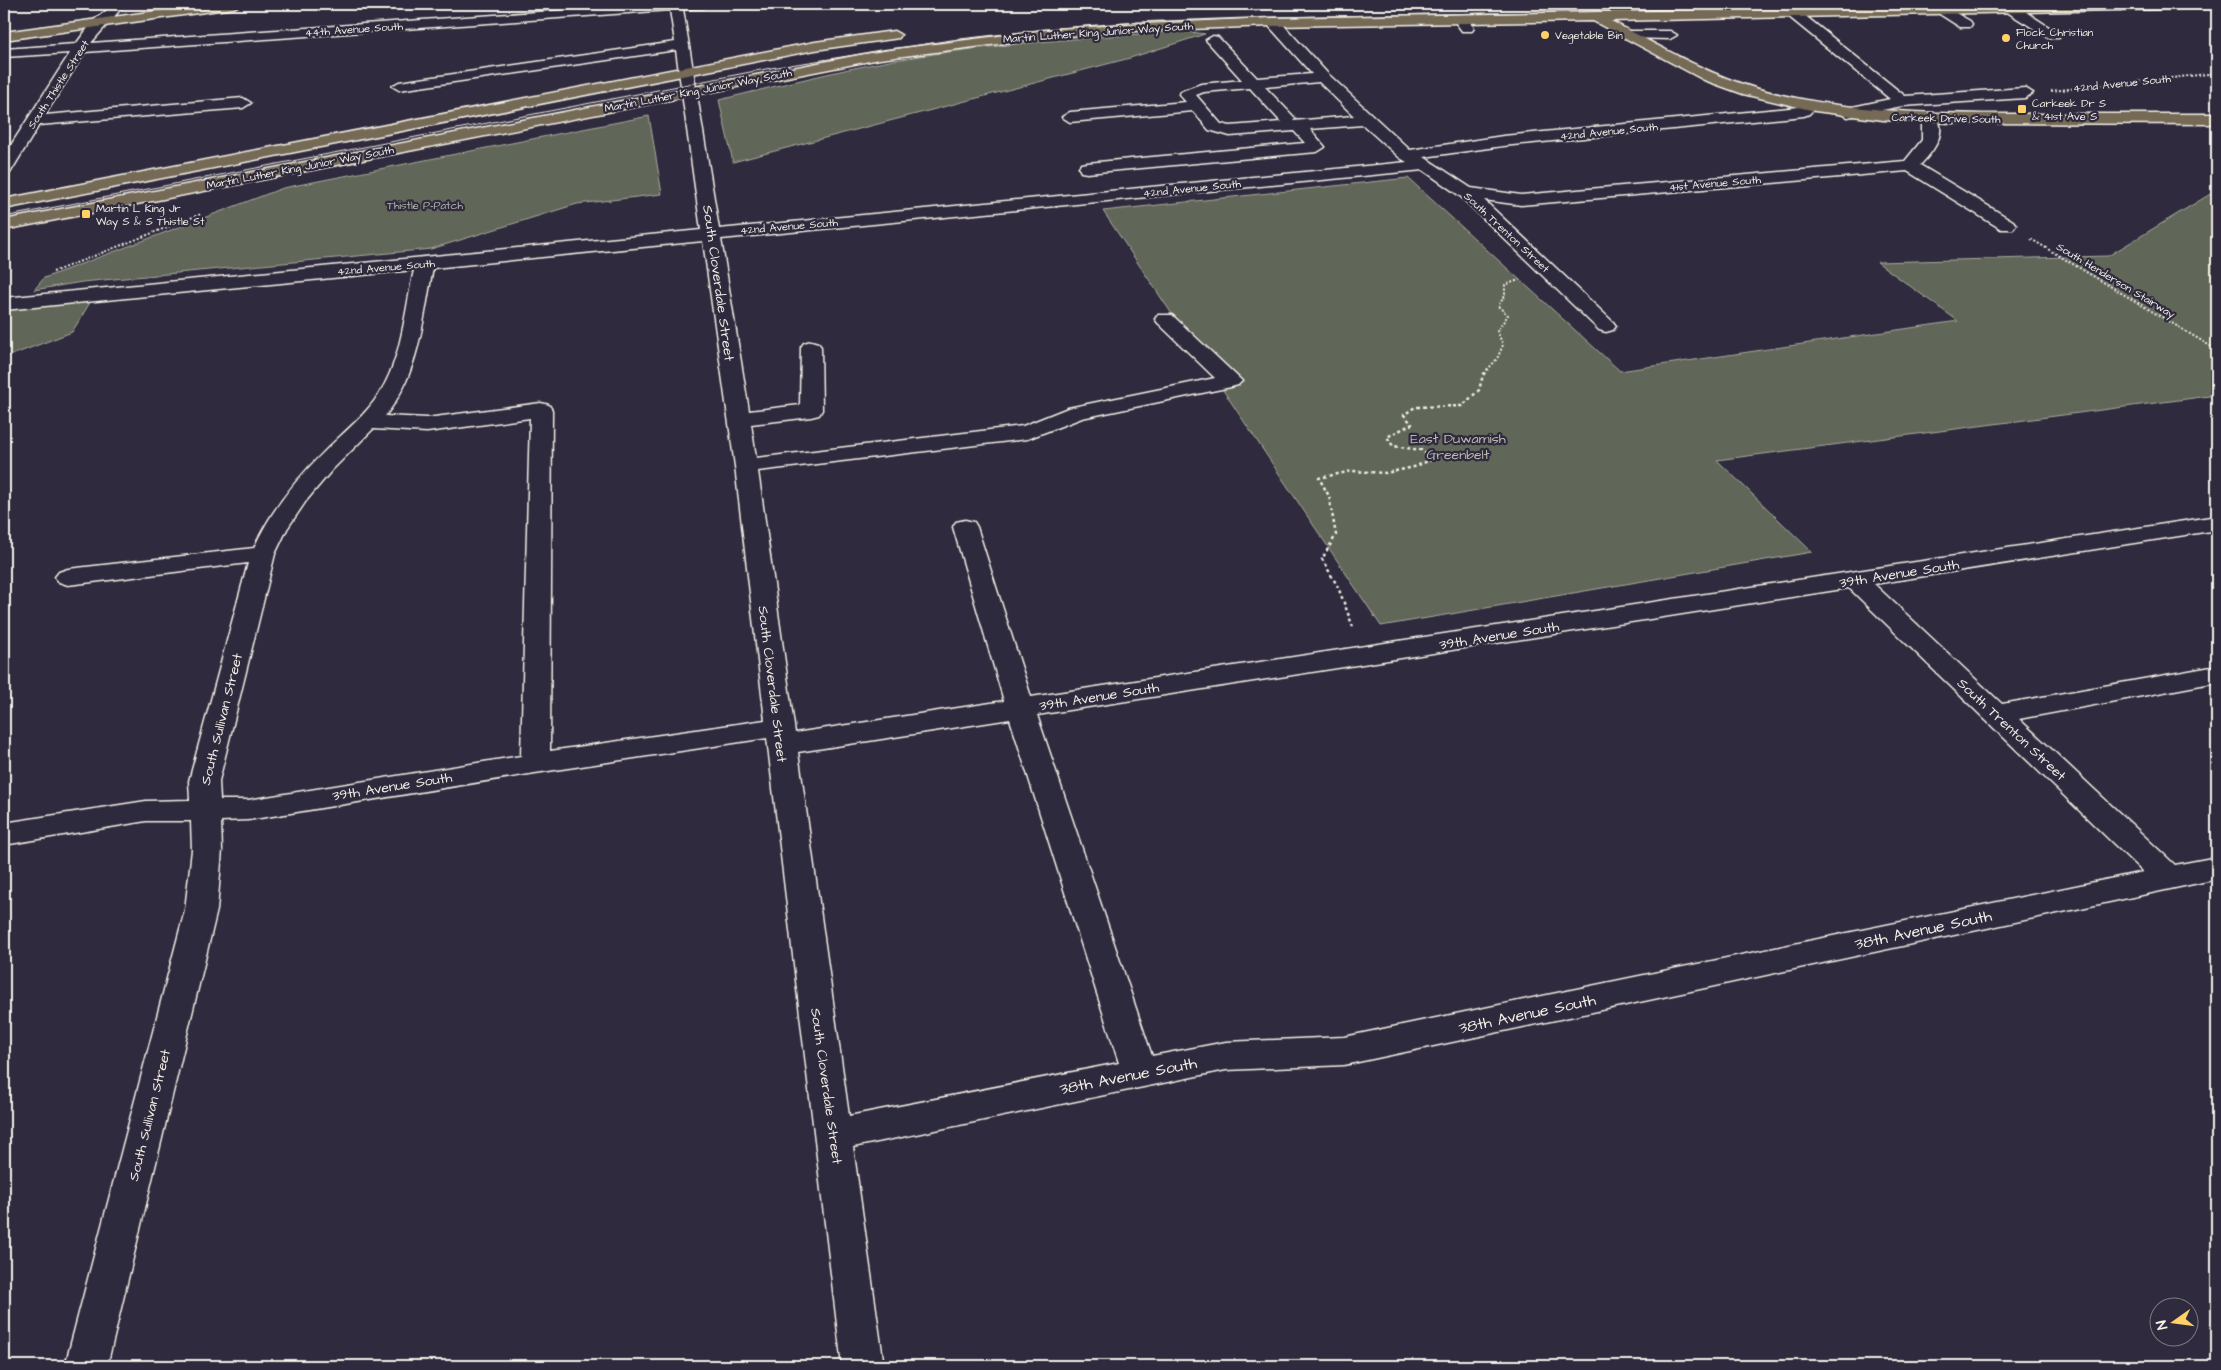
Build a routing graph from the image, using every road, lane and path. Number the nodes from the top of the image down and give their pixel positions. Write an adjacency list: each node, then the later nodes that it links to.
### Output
1 (118, 4): 14 (street, South Thistle Street)
2 (234, 4): 14 (main road)
3 (704, 4): 6 (street, 44th Avenue South)
4 (1569, 4): 13 (main road, Carkeek Drive South)
5 (2209, 4): 9 (main road, Martin Luther King Junior Way South)
6 (677, 5): 22 (street, South Cloverdale Street); 23 (street, 44th Avenue South)
7 (1255, 5): 8 (main road, Martin Luther King Junior Way South); 12 (main road, Martin Luther King Junior Way South)
8 (1237, 7)
9 (2012, 9): 10 (main road, Martin Luther King Junior Way South); 19 (street)
10 (1943, 10): 11 (main road, Martin Luther King Junior Way South); 15 (street)
11 (1793, 13): 13 (main road, Martin Luther King Junior Way South); 32 (street)
12 (1274, 14): 13 (main road, Martin Luther King Junior Way South); 27 (street, South Trenton Street); 30 (main road, Martin Luther King Junior Way South)
13 (1594, 17): 17 (main road, Carkeek Drive South)
14 (99, 23): 20 (main road); 23 (street, South Thistle Street)
15 (1965, 24)
16 (907, 33): 25 (main road, Martin Luther King Junior Way South)
17 (1629, 35): 18 (street); 35 (main road, Carkeek Drive South)
18 (1670, 35)
19 (2054, 35)
20 (4, 36)
21 (1214, 40): 28 (street)
22 (682, 45): 25 (street, South Cloverdale Street); 29 (street)
23 (80, 48): 24 (street, 44th Avenue South); 42 (street, South Thistle Street)
24 (4, 53)
25 (686, 71): 30 (street, South Cloverdale Street); 53 (main road, Martin Luther King Junior Way South)
26 (2217, 73): 31 (path, 42nd Avenue South)
27 (1323, 77): 28 (street); 41 (street, South Trenton Street)
28 (1254, 83): 34 (street); 38 (street)
29 (398, 86)
30 (689, 92): 54 (main road, Martin Luther King Junior Way South); 56 (street, South Cloverdale Street)
31 (2025, 94): 32 (street)
32 (1902, 101): 36 (street)
33 (244, 103): 42 (street)
34 (1196, 106): 37 (street); 45 (street)
35 (1809, 106): 36 (main road, Carkeek Drive South); 47 (street, 42nd Avenue South)
36 (1848, 112): 39 (main road, Carkeek Drive South)
37 (1070, 117)
38 (1287, 119)
39 (1930, 119): 40 (main road, Carkeek Drive South); 49 (street)
40 (2217, 119)
41 (1367, 120): 45 (street); 47 (street, South Trenton Street)
42 (33, 122): 43 (street); 51 (street, South Thistle Street)
43 (13, 125)
44 (1301, 129): 46 (street)
45 (1230, 132): 46 (street)
46 (1248, 153): 50 (street)
47 (1406, 155): 48 (street, South Trenton Street)
48 (1426, 165): 52 (street, South Trenton Street); 56 (street, 42nd Avenue South)
49 (1910, 166): 52 (street, 41st Avenue South); 55 (street)
50 (1088, 168)
51 (4, 169)
52 (1466, 192): 58 (street, South Trenton Street)
53 (4, 204)
54 (4, 224)
55 (2007, 225): 63 (path, South Henderson Stairway)
56 (711, 234): 57 (street, 42nd Avenue South); 64 (street, South Cloverdale Street)
57 (424, 263): 59 (street, 42nd Avenue South); 65 (street, South Sullivan Street)
58 (1558, 280): 61 (street, South Trenton Street); 72 (path)
59 (4, 304)
60 (1165, 319): 66 (street)
61 (1606, 326)
62 (811, 347): 64 (street)
63 (2217, 350)
64 (739, 419): 66 (street, South Cloverdale Street)
65 (368, 422): 69 (street, South Sullivan Street); 77 (street)
66 (746, 466): 76 (street, South Cloverdale Street)
67 (2217, 523): 71 (street, 39th Avenue South)
68 (965, 527): 74 (street)
69 (263, 554): 70 (street); 78 (street, South Sullivan Street)
70 (68, 577)
71 (1855, 580): 74 (street, 39th Avenue South); 75 (street, South Trenton Street)
72 (1346, 629)
73 (2217, 674): 75 (street)
74 (1020, 708): 76 (street, 39th Avenue South); 82 (street)
75 (1996, 714): 81 (street, South Trenton Street)
76 (780, 736): 77 (street, 39th Avenue South); 83 (street, South Cloverdale Street)
77 (535, 763): 78 (street, 39th Avenue South)
78 (204, 810): 79 (street, 39th Avenue South); 84 (street, South Sullivan Street)
79 (4, 834)
80 (2217, 868): 81 (street, 38th Avenue South)
81 (2169, 878): 82 (street, 38th Avenue South)
82 (1140, 1072): 83 (street, 38th Avenue South)
83 (834, 1135): 85 (street, South Cloverdale Street)
84 (86, 1366)
85 (863, 1366)

